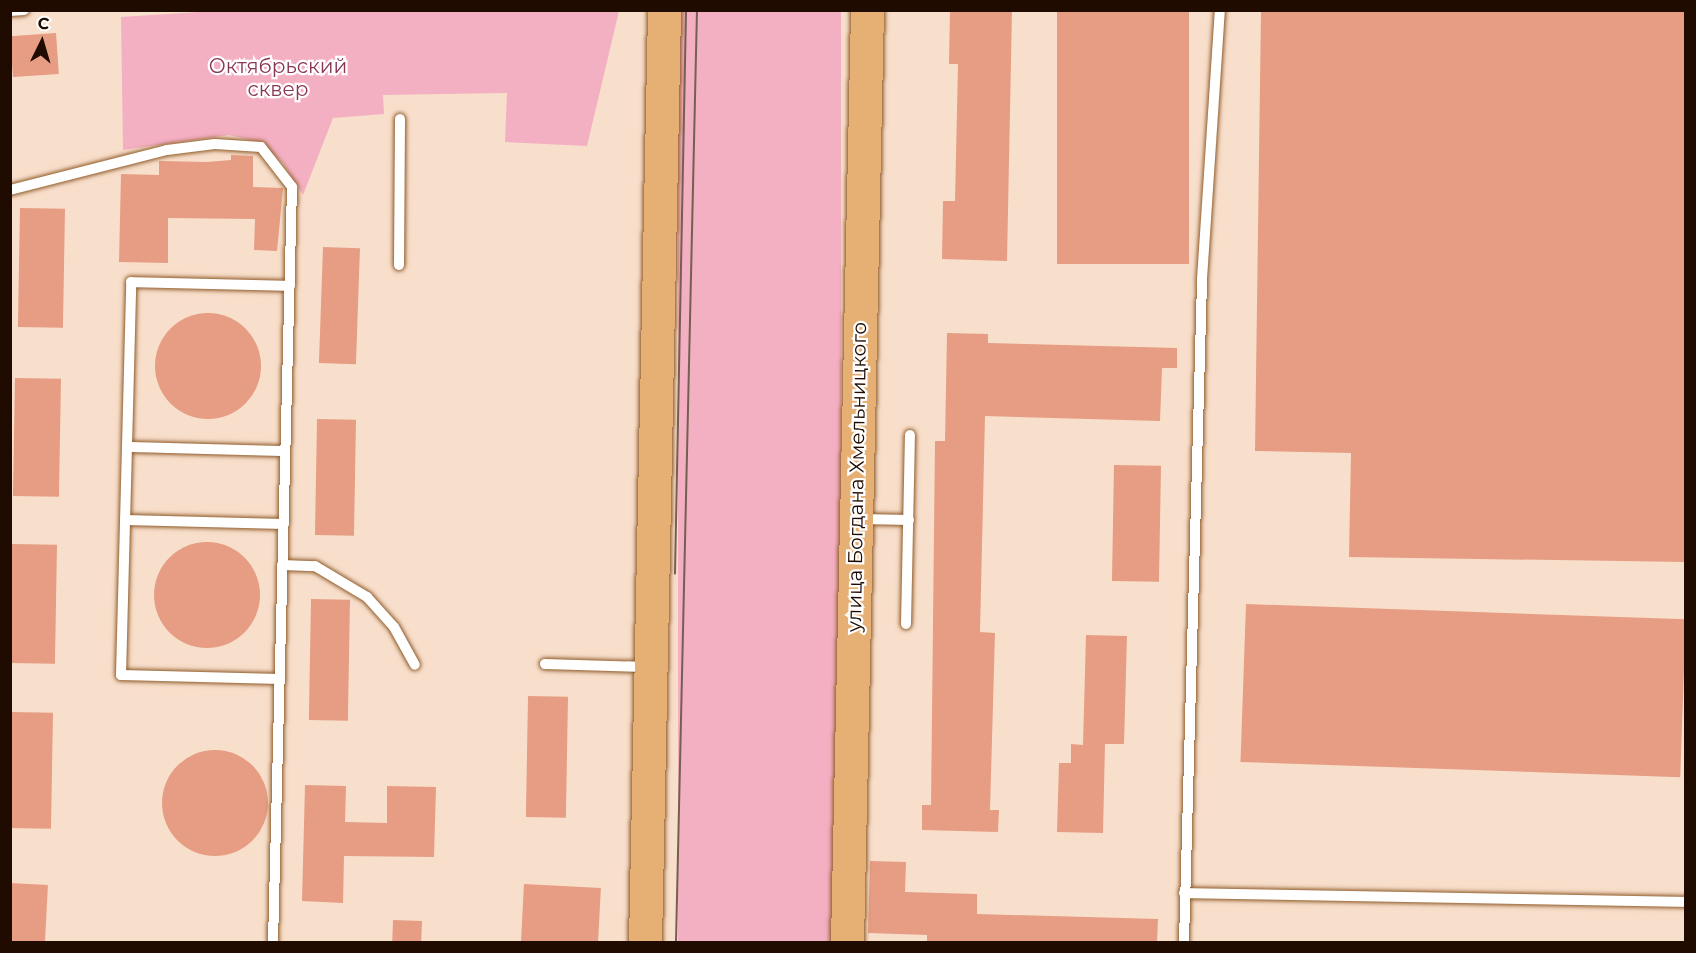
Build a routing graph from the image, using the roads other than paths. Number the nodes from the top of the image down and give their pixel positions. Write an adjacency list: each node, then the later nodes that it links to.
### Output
1 (24, 10): 5 (lane)
2 (664, 10): 21 (main road)
3 (867, 10): 13 (main road, улица Богдана Хмельницкого)
4 (1220, 10): 23 (lane)
5 (10, 12)
6 (400, 119): 8 (lane)
7 (10, 190): 9 (lane)
8 (399, 265)
9 (290, 286): 11 (lane); 12 (lane)
10 (910, 435): 15 (lane)
11 (127, 447): 12 (lane); 14 (lane)
12 (285, 451): 16 (lane)
13 (856, 519): 15 (lane); 27 (main road, улица Богдана Хмельницкого)
14 (125, 520): 16 (lane); 22 (lane)
15 (909, 520): 18 (lane)
16 (284, 524): 17 (lane)
17 (282, 565): 20 (lane); 22 (lane)
18 (906, 624)
19 (545, 664): 21 (lane)
20 (415, 665)
21 (652, 667): 26 (main road)
22 (280, 679): 25 (lane)
23 (1184, 893): 24 (lane); 28 (lane)
24 (1686, 902)
25 (273, 942)
26 (645, 942)
27 (848, 942)
28 (1184, 942)

